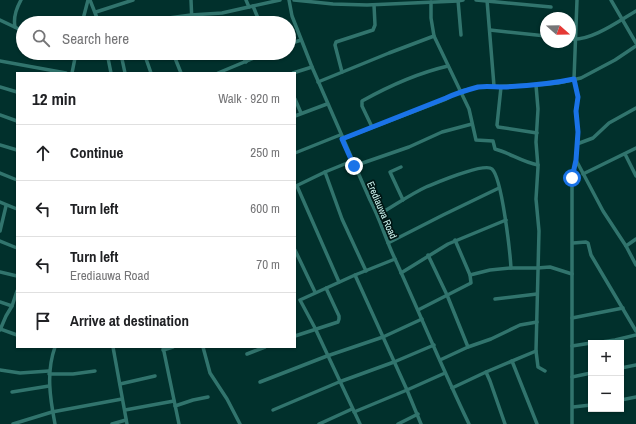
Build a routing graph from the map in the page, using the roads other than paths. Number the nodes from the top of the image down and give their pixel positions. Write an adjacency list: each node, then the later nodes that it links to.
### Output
1 (20, 0): 29 (street)
2 (89, 0): 20 (street); 22 (street)
3 (133, 0): 20 (street)
4 (191, 0): 21 (street)
5 (246, 0): 17 (street)
6 (280, 0): 17 (street)
7 (289, 0): 26 (street, Erediauwa Road)
8 (294, 0): 16 (street)
9 (463, 0): 14 (street)
10 (476, 0): 11 (street)
11 (488, 0): 18 (street); 31 (street)
12 (577, 0): 36 (street)
13 (611, 0): 27 (street)
14 (458, 1): 15 (street); 32 (street)
15 (431, 2): 16 (street); 34 (street)
16 (374, 5): 59 (street)
17 (251, 6): 21 (street); 25 (street)
18 (551, 7)
19 (636, 11): 27 (street)
20 (96, 12): 23 (street)
21 (191, 15): 24 (street)
22 (84, 16)
23 (97, 16)
24 (186, 16)
25 (256, 16)
26 (292, 16)
27 (621, 19): 36 (street); 38 (street)
28 (0, 20): 29 (street)
29 (15, 27)
30 (296, 27): 35 (street, Erediauwa Road)
31 (490, 30): 33 (street); 63 (street)
32 (461, 35)
33 (540, 35)
34 (434, 36): 49 (street); 59 (street)
35 (301, 40): 37 (street); 50 (street, Erediauwa Road)
36 (576, 40)
37 (296, 42)
38 (636, 42)
39 (636, 46): 60 (street)
40 (576, 48): 60 (street)
41 (75, 60): 52 (street)
42 (108, 60): 53 (street)
43 (122, 60): 54 (street)
44 (146, 60): 55 (street)
45 (176, 60): 56 (street)
46 (250, 60): 48 (street)
47 (0, 61): 51 (street)
48 (246, 62): 57 (street)
49 (448, 66): 66 (street); 76 (street)
50 (312, 67): 58 (street); 61 (street, Erediauwa Road)
51 (60, 72)
52 (72, 72)
53 (111, 72)
54 (125, 72)
55 (151, 72)
56 (181, 72)
57 (221, 72)
58 (296, 72)
59 (342, 72): 61 (street)
60 (574, 79): 62 (street); 79 (street)
61 (318, 82): 69 (street, Erediauwa Road)
62 (536, 85): 65 (street); 77 (street)
63 (494, 86): 65 (street); 66 (street)
64 (0, 87): 67 (street)
65 (501, 87): 77 (street)
66 (461, 91): 75 (street); 76 (street)
67 (16, 92)
68 (296, 102): 71 (street)
69 (327, 104): 71 (street); 78 (street, Erediauwa Road)
70 (636, 108): 79 (street)
71 (302, 113): 73 (street)
72 (0, 114): 74 (street)
73 (296, 116)
74 (16, 121)
75 (472, 124): 87 (street); 88 (street)
76 (372, 127): 78 (street)
77 (537, 132): 87 (street)
78 (341, 137): 83 (street); 86 (street, Erediauwa Road)
79 (577, 144): 85 (street)
80 (0, 145): 82 (street)
81 (636, 148): 84 (street)
82 (16, 150)
83 (296, 154)
84 (625, 154): 92 (street); 93 (street)
85 (576, 160): 92 (street); 108 (street)
86 (352, 161): 88 (street, Erediauwa Road); 90 (street)
87 (538, 165): 116 (street)
88 (354, 166): 101 (street, Erediauwa Road)
89 (401, 167): 97 (street)
90 (325, 172): 95 (street); 117 (street)
91 (0, 173): 94 (street)
92 (583, 174): 109 (street)
93 (636, 176)
94 (16, 180)
95 (296, 186): 124 (street)
96 (500, 188): 97 (street); 102 (street); 107 (street)
97 (404, 200): 101 (street)
98 (0, 202): 99 (street)
99 (6, 206): 100 (street); 103 (street)
100 (16, 209)
101 (378, 215): 107 (street, Erediauwa Road)
102 (506, 220): 104 (street); 115 (street)
103 (0, 231)
104 (455, 240): 112 (street); 122 (street)
105 (636, 240): 109 (street)
106 (0, 241): 110 (street)
107 (388, 243): 113 (street, Erediauwa Road)
108 (573, 243): 120 (street); 134 (street)
109 (626, 246): 114 (street)
110 (16, 248)
111 (296, 252): 126 (street)
112 (428, 255): 119 (street); 127 (street)
113 (395, 259): 117 (street); 119 (street, Erediauwa Road)
114 (636, 266)
115 (511, 268): 116 (street); 122 (street)
116 (537, 268): 120 (street); 128 (street)
117 (366, 271): 121 (street)
118 (0, 272): 123 (street)
119 (401, 273): 135 (street, Erediauwa Road)
120 (572, 274): 136 (street)
121 (356, 275): 124 (street); 145 (street)
122 (470, 275): 127 (street)
123 (16, 276)
124 (339, 282): 125 (street)
125 (326, 288): 126 (street); 139 (street)
126 (315, 292): 130 (street)
127 (447, 294): 135 (street); 150 (street)
128 (537, 294): 129 (street); 138 (street)
129 (495, 299)
130 (300, 300): 131 (street); 139 (street)
131 (296, 301)
132 (0, 302): 133 (street)
133 (14, 304): 140 (street)
134 (622, 308): 136 (street); 141 (street)
135 (418, 310): 137 (street, Erediauwa Road)
136 (572, 318): 149 (street)
137 (422, 320): 145 (street); 148 (street, Erediauwa Road)
138 (537, 322): 150 (street); 156 (street)
139 (315, 328): 144 (street); 158 (street)
140 (0, 330): 142 (street)
141 (636, 331)
142 (16, 335)
143 (636, 335): 146 (street)
144 (296, 336)
145 (383, 337): 158 (street); 161 (street)
146 (615, 340)
147 (588, 344): 149 (street)
148 (434, 345): 159 (street, Erediauwa Road); 161 (street)
149 (572, 346): 172 (street)
150 (468, 347): 159 (street)
151 (55, 348): 169 (street)
152 (111, 348): 175 (street)
153 (163, 348): 184 (street)
154 (202, 348): 199 (street)
155 (262, 348): 157 (street)
156 (536, 351): 160 (street); 166 (street)
157 (247, 354)
158 (327, 356): 173 (street); 174 (street)
159 (440, 360): 167 (street, Erediauwa Road)
160 (512, 361): 168 (street); 206 (street)
161 (394, 362): 174 (street); 178 (street)
162 (636, 365): 163 (street)
163 (624, 367)
164 (0, 370): 169 (street)
165 (95, 371): 169 (street)
166 (545, 371)
167 (445, 372): 177 (street, Erediauwa Road); 178 (street)
168 (486, 372): 177 (street); 205 (street)
169 (49, 373): 176 (street)
170 (588, 374): 172 (street)
171 (155, 376): 175 (street)
172 (572, 377): 187 (street)
173 (260, 382)
174 (339, 382): 189 (street); 190 (street)
175 (120, 384): 182 (street)
176 (49, 386): 179 (street); 191 (street)
177 (452, 388): 204 (street, Erediauwa Road)
178 (407, 390): 190 (street); 192 (street)
179 (12, 392)
180 (208, 397): 186 (street)
181 (636, 397): 183 (street)
182 (122, 399): 188 (street); 191 (street)
183 (624, 399)
184 (174, 401): 186 (street); 188 (street)
185 (588, 405): 187 (street)
186 (175, 406): 198 (street)
187 (573, 407): 207 (street)
188 (125, 410): 193 (street)
189 (273, 410)
190 (353, 410): 200 (street); 201 (street)
191 (52, 412): 195 (street); 196 (street)
192 (418, 414): 194 (street); 203 (street)
193 (127, 422): 197 (street)
194 (403, 423): 202 (street)
195 (13, 424)
196 (55, 424)
197 (112, 424)
198 (179, 424)
199 (240, 424)
200 (319, 424)
201 (360, 424)
202 (398, 424)
203 (421, 424)
204 (469, 424)
205 (505, 424)
206 (537, 424)
207 (572, 424)

